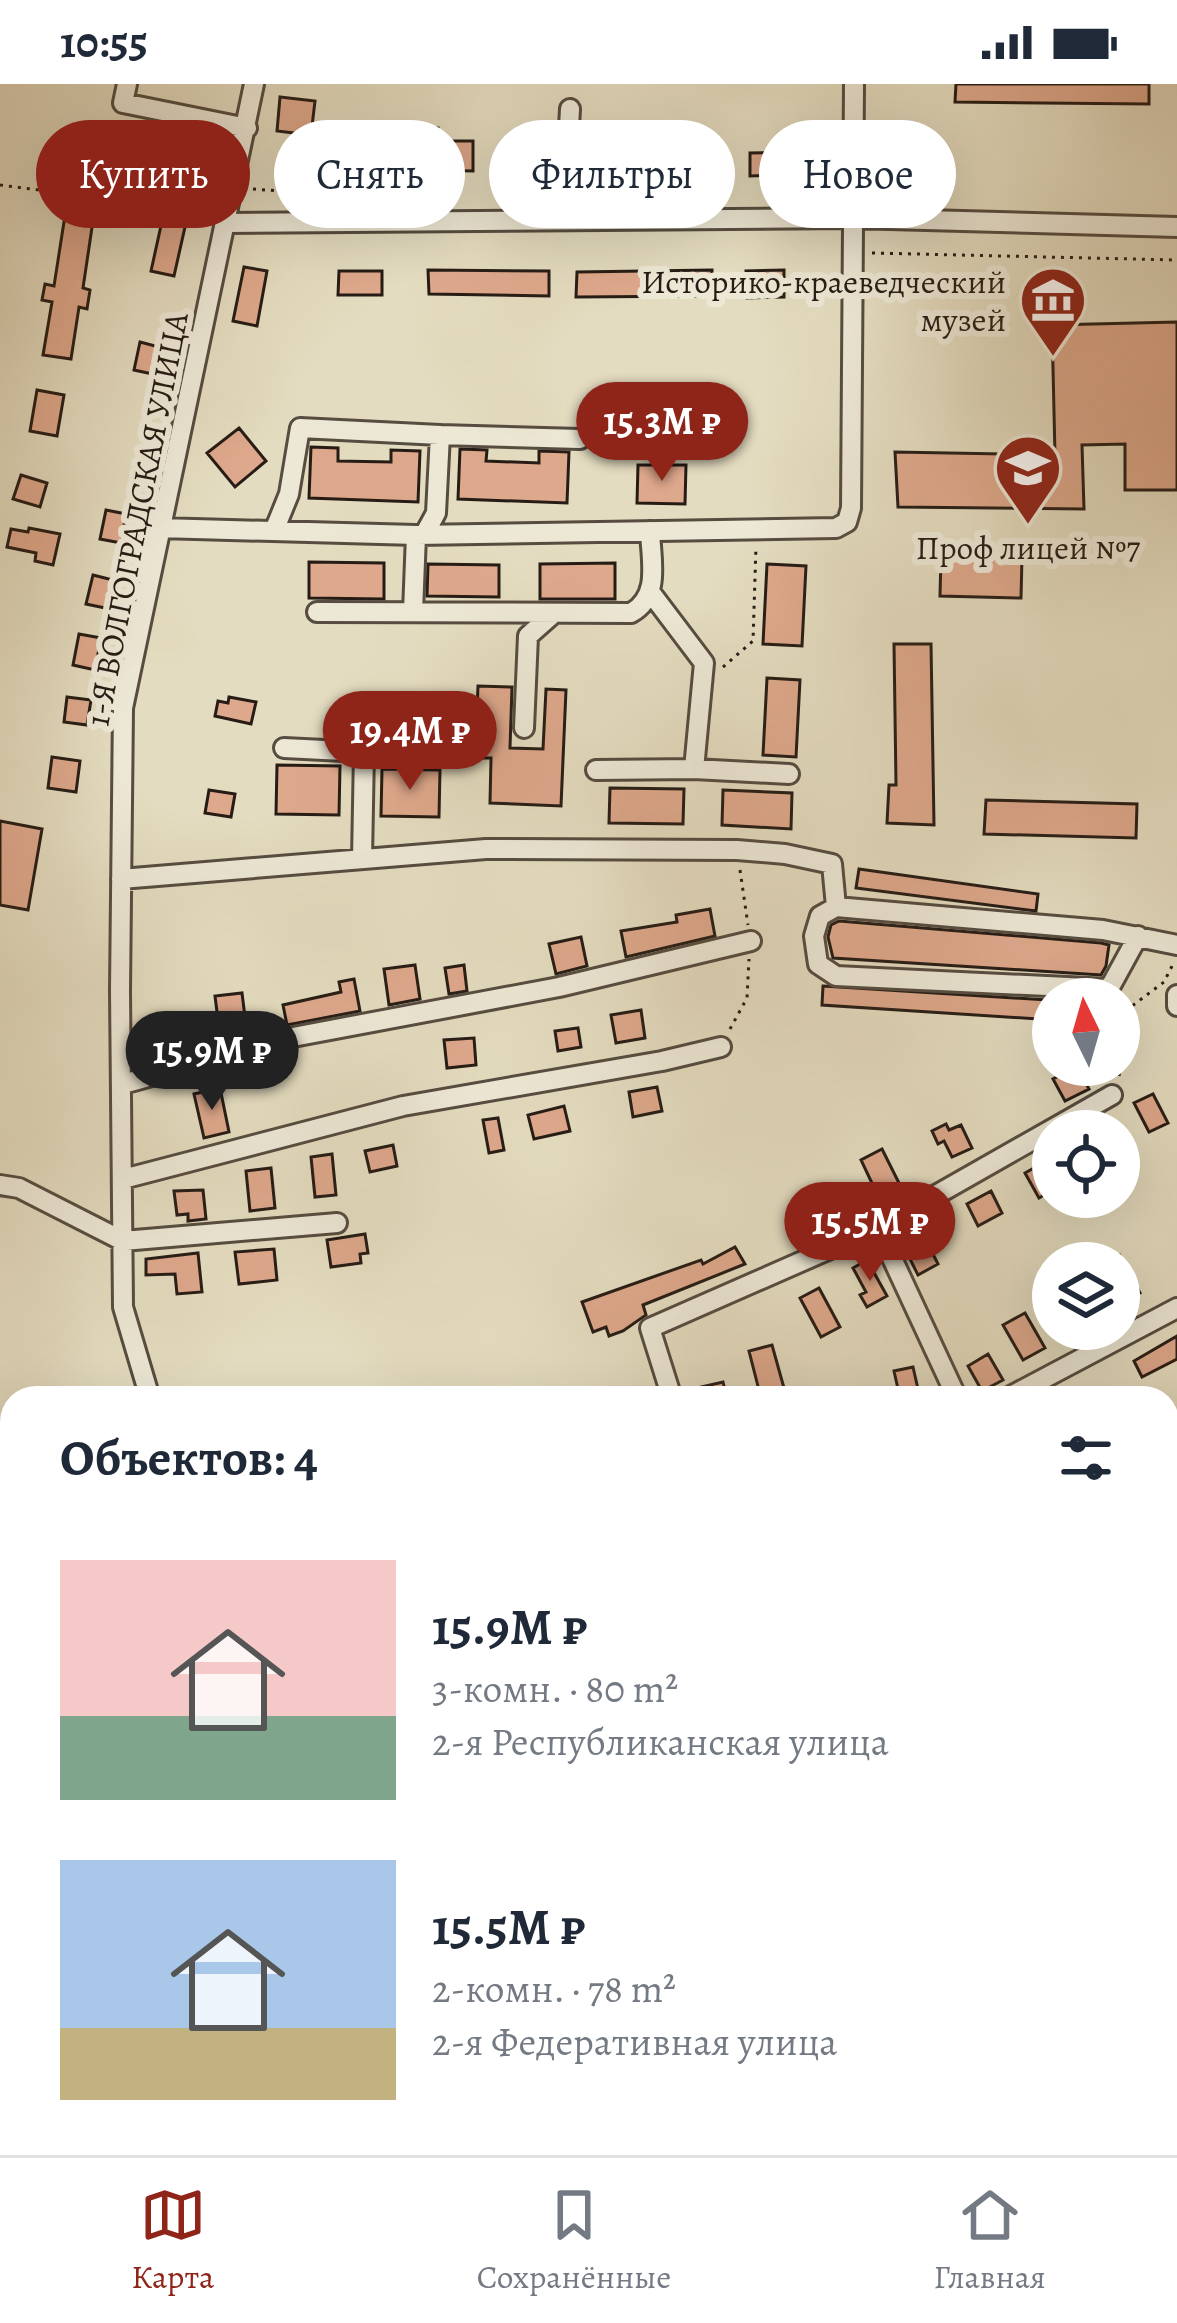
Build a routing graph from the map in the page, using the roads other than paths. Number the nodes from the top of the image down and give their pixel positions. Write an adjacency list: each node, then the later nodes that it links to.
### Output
1 (254, 84): 6 (street, 1-Я ВОЛГОГРАДСКАЯ УЛИЦА)
2 (854, 84): 8 (street)
3 (125, 93): 5 (street)
4 (570, 109): 7 (street)
5 (219, 120)
6 (248, 120)
7 (569, 120)
8 (853, 120)
9 (489, 220): 11 (street)
10 (956, 221): 12 (street)
11 (250, 223)
12 (1177, 226)
13 (225, 228): 17 (street, 1-Я ВОЛГОГРАДСКАЯ УЛИЦА)
14 (852, 228): 19 (street)
15 (440, 435): 16 (street); 18 (street); 20 (street)
16 (580, 439)
17 (159, 528): 18 (street); 33 (street, 1-Я ВОЛГОГРАДСКАЯ УЛИЦА)
18 (274, 531): 20 (street)
19 (650, 531): 20 (street); 21 (street)
20 (420, 535): 23 (street)
21 (652, 593): 24 (street); 29 (street)
22 (317, 612): 23 (street)
23 (413, 612): 24 (street)
24 (554, 613): 25 (street)
25 (524, 728)
26 (284, 748): 27 (street)
27 (364, 752): 28 (street); 32 (street)
28 (435, 754)
29 (694, 769): 30 (street); 31 (street)
30 (596, 770)
31 (789, 774)
32 (362, 859): 33 (street); 34 (street)
33 (121, 879): 41 (street, 1-Я ВОЛГОГРАДСКАЯ УЛИЦА)
34 (836, 907): 35 (street); 35 (street)
35 (1138, 936): 37 (street)
36 (751, 941): 41 (street)
37 (1177, 945)
38 (1177, 995): 39 (street)
39 (1177, 1006)
40 (721, 1047): 43 (street)
41 (123, 1084): 43 (street, 1-Я ВОЛГОГРАДСКАЯ УЛИЦА)
42 (1112, 1095): 46 (street)
43 (123, 1179): 47 (street, 1-Я ВОЛГОГРАДСКАЯ УЛИЦА)
44 (0, 1185): 47 (street)
45 (337, 1223): 47 (street)
46 (878, 1228): 50 (street); 51 (street)
47 (123, 1240): 49 (street, 1-Я ВОЛГОГРАДСКАЯ УЛИЦА)
48 (1177, 1308): 52 (street)
49 (146, 1386)
50 (668, 1386)
51 (952, 1386)
52 (1030, 1386)

